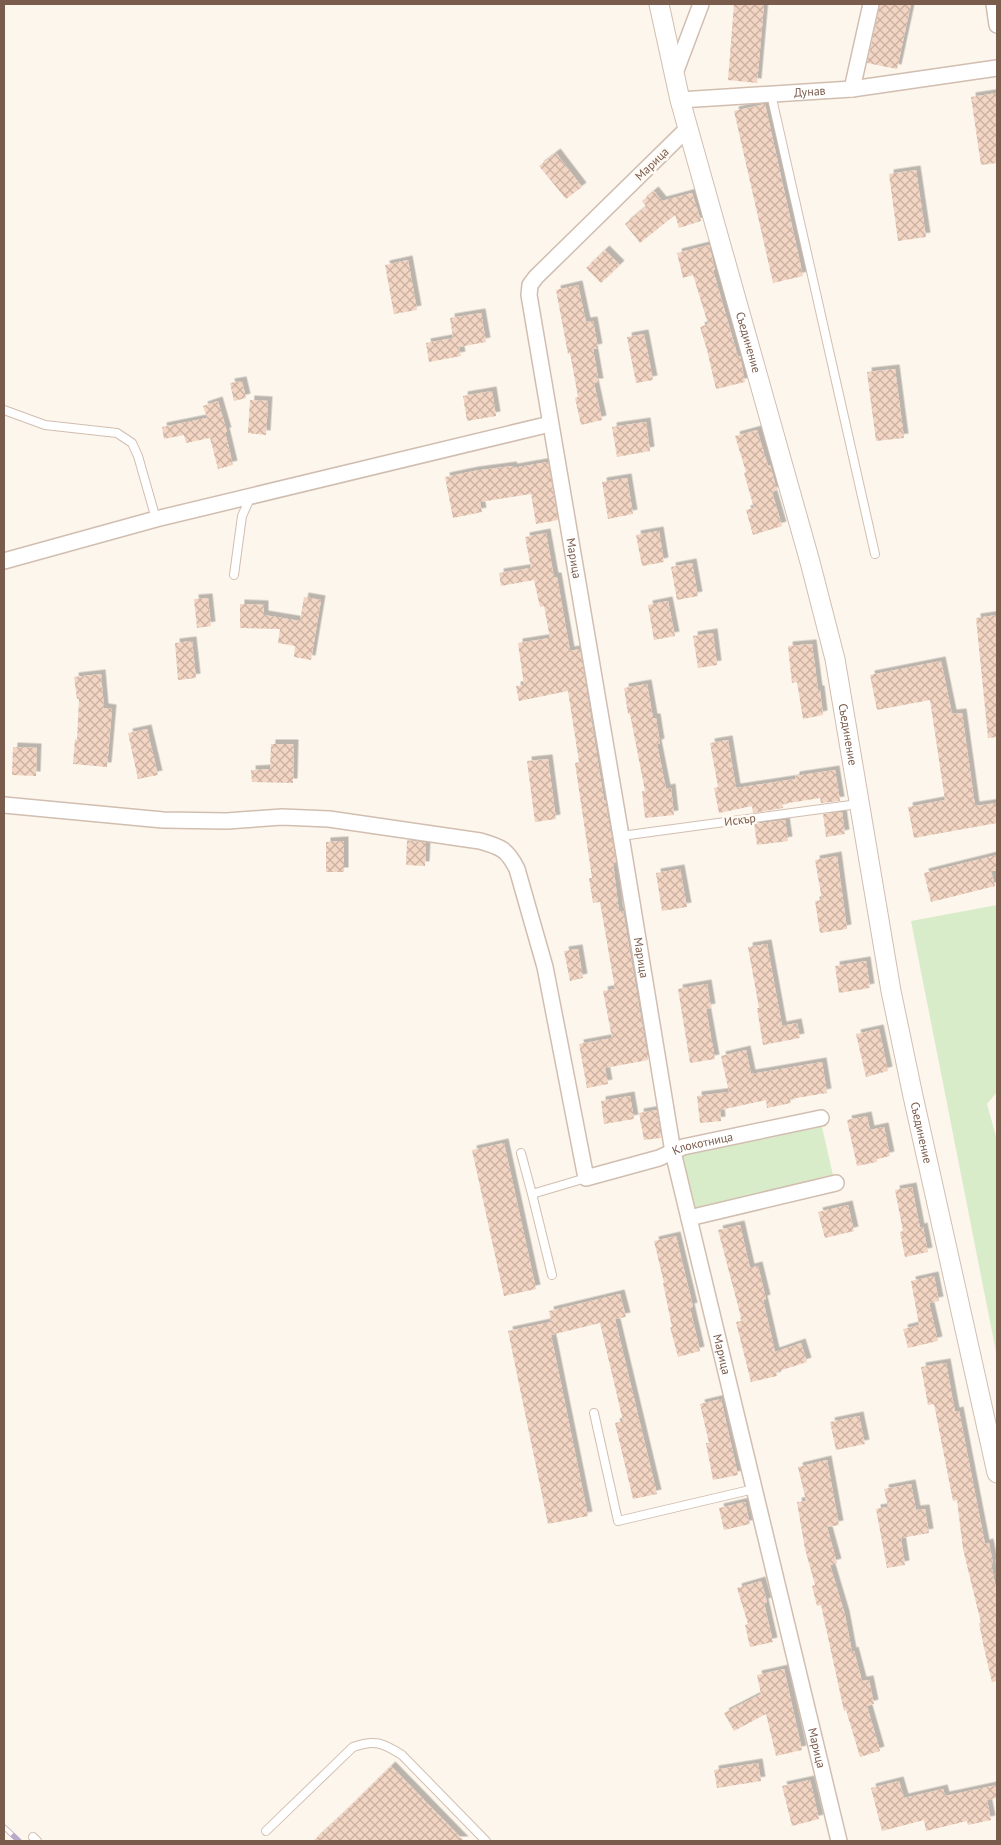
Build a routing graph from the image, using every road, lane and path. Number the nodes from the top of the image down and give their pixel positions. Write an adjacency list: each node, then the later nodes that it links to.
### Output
1 (659, 4): 7 (street, Съединение)
2 (701, 4): 7 (street)
3 (871, 4): 8 (street)
4 (994, 4): 5 (street)
5 (997, 25)
6 (997, 68): 8 (street, Дунав)
7 (674, 73): 10 (street, Съединение)
8 (852, 89): 9 (street, Дунав)
9 (771, 94): 10 (street, Дунав); 16 (lane)
10 (680, 100): 11 (street, Съединение)
11 (688, 128): 13 (street, Марица); 19 (street, Съединение)
12 (4, 410): 15 (lane)
13 (550, 424): 14 (street); 21 (street, Марица)
14 (251, 496): 15 (street); 18 (lane)
15 (156, 519): 17 (street)
16 (875, 554)
17 (4, 561)
18 (234, 575)
19 (858, 804): 21 (lane, Искър); 31 (street, Съединение)
20 (4, 805): 25 (street)
21 (621, 836): 23 (street, Марица)
22 (821, 1118): 23 (street, Клокотница)
23 (673, 1152): 25 (street, Клокотница); 28 (street, Марица)
24 (521, 1153): 27 (lane)
25 (586, 1178): 27 (lane)
26 (836, 1183): 28 (street)
27 (532, 1194): 29 (lane)
28 (690, 1218): 33 (street, Марица)
29 (552, 1275)
30 (594, 1413): 33 (lane)
31 (992, 1424): 32 (street, Съединение)
32 (997, 1474)
33 (754, 1489): 36 (street, Марица)
34 (266, 1831): 35 (lane)
35 (486, 1841)
36 (839, 1841)

